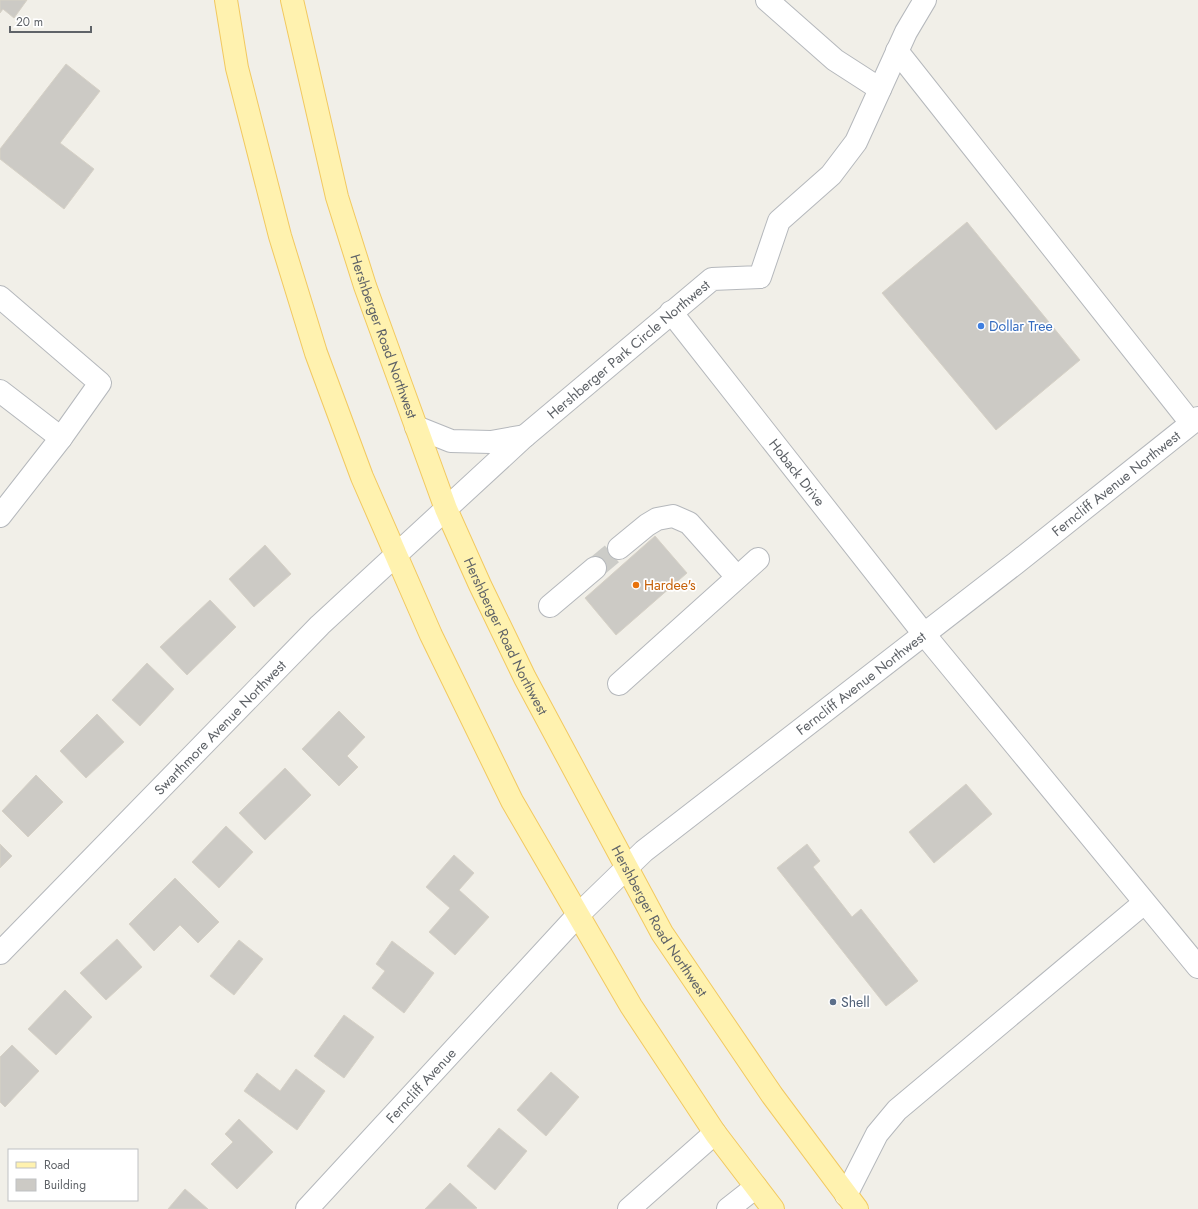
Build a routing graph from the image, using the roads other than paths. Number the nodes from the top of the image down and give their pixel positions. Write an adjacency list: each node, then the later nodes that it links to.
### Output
1 (226, 0): 18 (main road)
2 (292, 0): 11 (main road, Hershberger Road Northwest)
3 (768, 0): 6 (street)
4 (924, 0): 5 (street)
5 (897, 52): 6 (street); 10 (street)
6 (880, 89): 8 (street, Hershberger Park Circle Northwest)
7 (0, 298): 13 (street)
8 (671, 312): 12 (street, Hershberger Park Circle Northwest); 23 (street, Hoback Drive)
9 (0, 392): 13 (street)
10 (1195, 420): 23 (street, Ferncliff Avenue Northwest)
11 (416, 428): 12 (street); 15 (main road, Hershberger Road Northwest)
12 (525, 436): 15 (street, Hershberger Park Circle Northwest)
13 (61, 438): 14 (street)
14 (8, 491): 16 (street)
15 (446, 509): 18 (street, Swarthmore Avenue Northwest); 25 (main road, Hershberger Road Northwest)
16 (0, 516)
17 (619, 548): 21 (street)
18 (396, 555): 27 (main road); 28 (street, Swarthmore Avenue Northwest)
19 (758, 559): 21 (street)
20 (595, 568): 22 (street)
21 (737, 577): 24 (street)
22 (550, 606)
23 (924, 634): 25 (street, Ferncliff Avenue Northwest); 26 (street, Hoback Drive)
24 (619, 684)
25 (626, 868): 27 (street, Ferncliff Avenue Northwest); 33 (main road, Hershberger Road Northwest)
26 (1144, 903): 30 (street, Hoback Drive); 33 (street)
27 (578, 915): 29 (street, Ferncliff Avenue Northwest); 31 (main road)
28 (0, 952)
29 (536, 962): 34 (street, Ferncliff Avenue)
30 (1198, 968)
31 (715, 1133): 32 (main road); 35 (street)
32 (756, 1187): 36 (street); 37 (main road)
33 (851, 1202)
34 (307, 1209)
35 (629, 1209)
36 (728, 1209)
37 (773, 1209)

